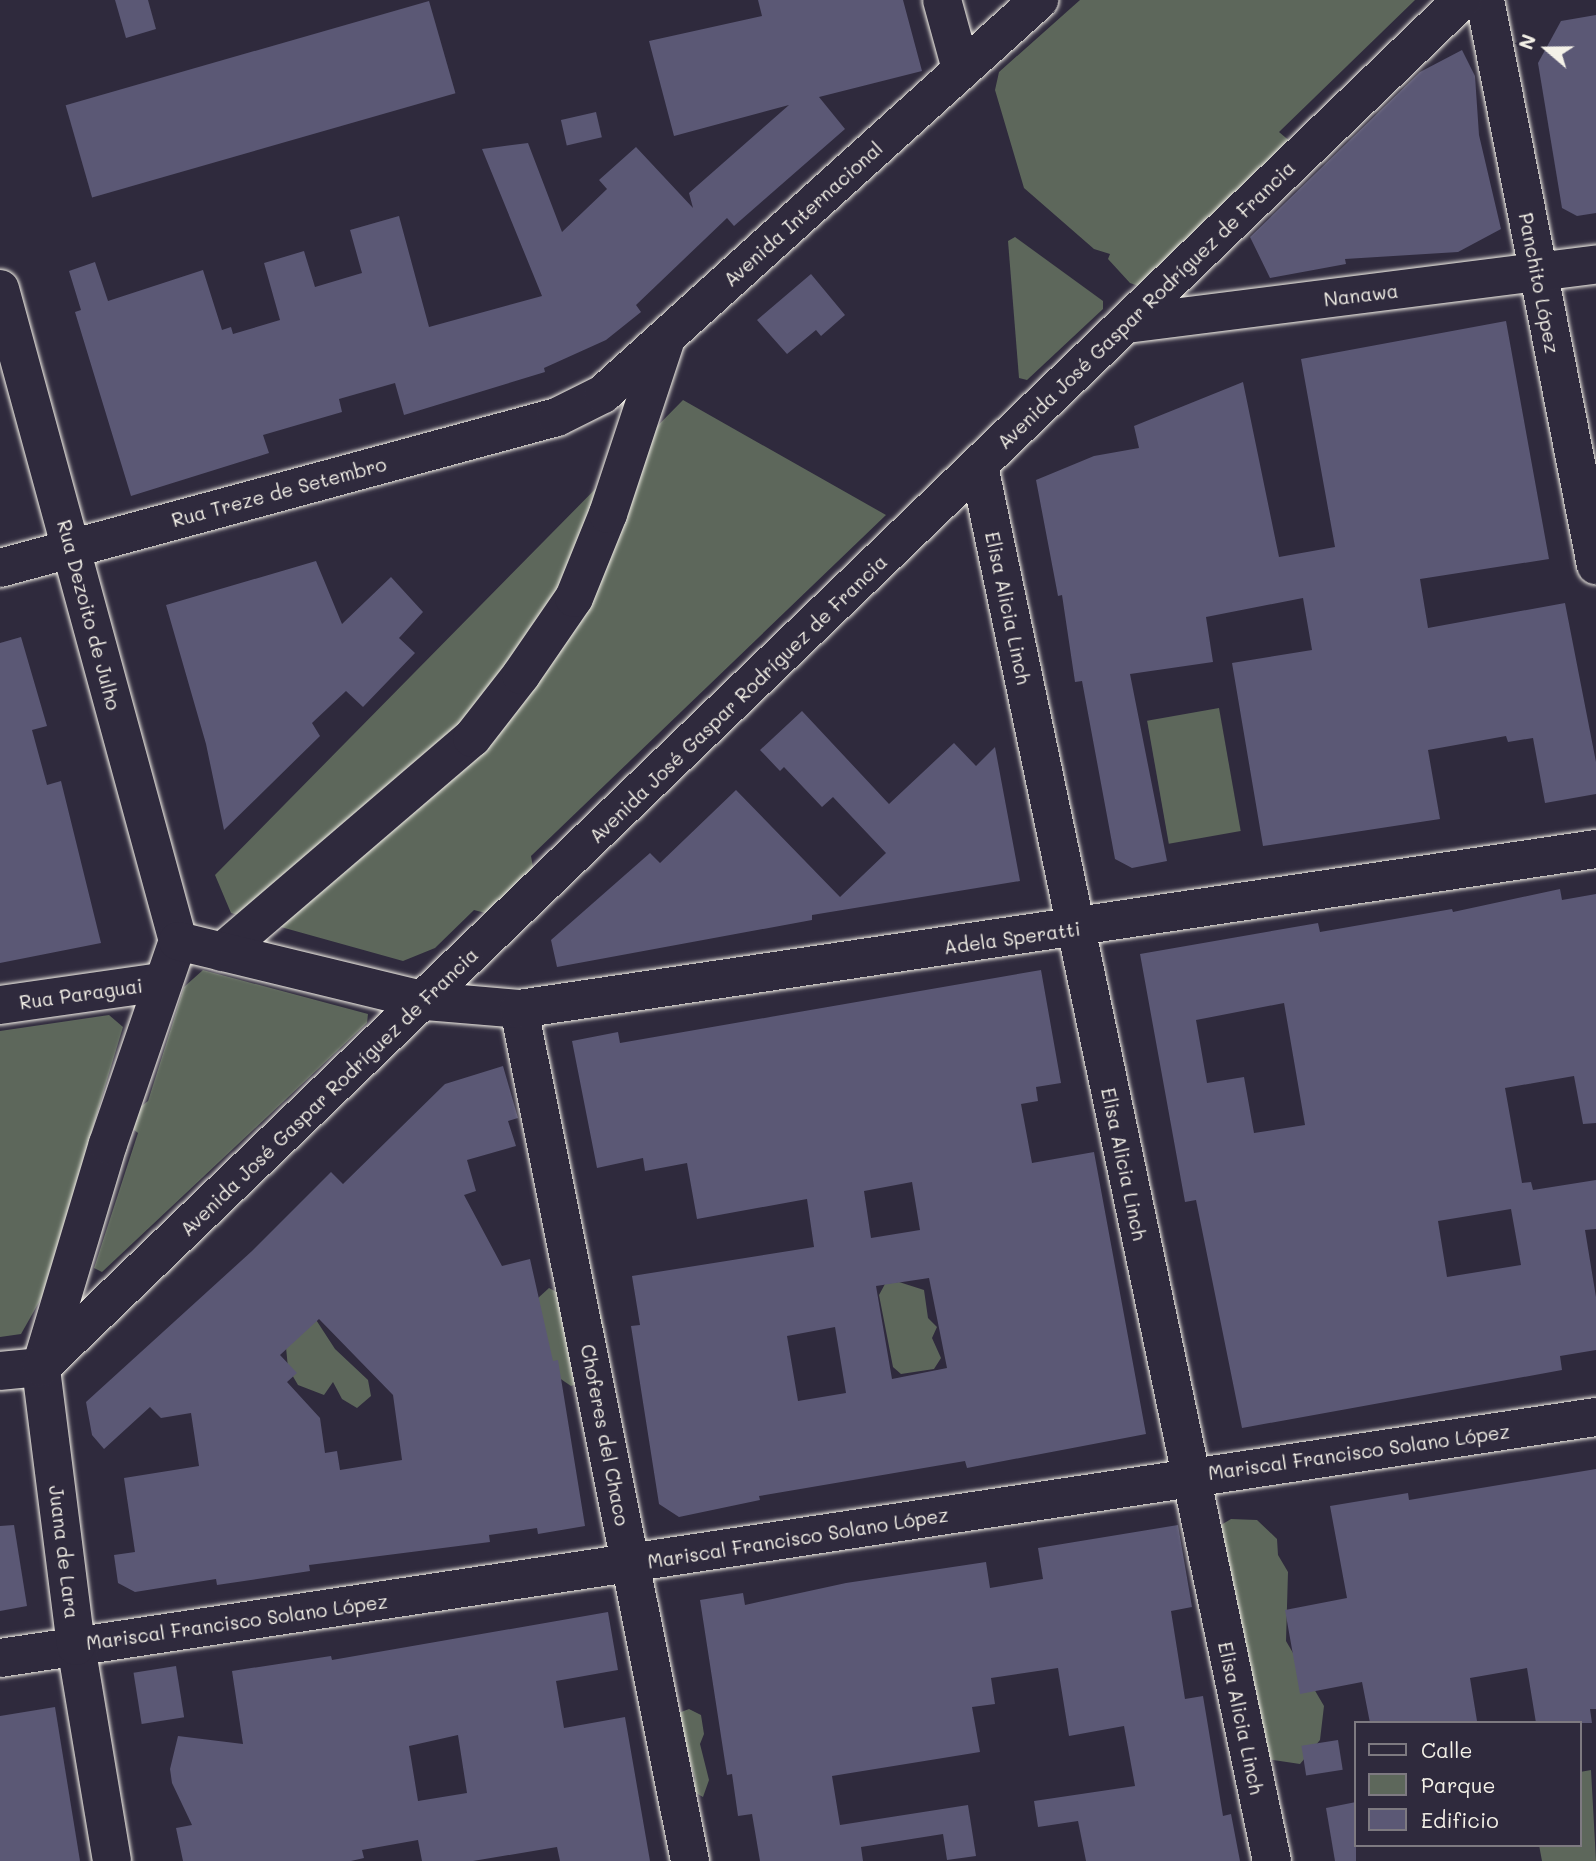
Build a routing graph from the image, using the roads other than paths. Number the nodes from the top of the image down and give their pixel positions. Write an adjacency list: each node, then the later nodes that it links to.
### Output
1 (942, 0): 5 (street)
2 (1039, 0): 5 (street, Avenida Internacional)
3 (1462, 0): 9 (street, Avenida José Gaspar Rodríguez de Francia)
4 (1485, 0): 7 (street, Panchito López)
5 (961, 69): 10 (street, Avenida Internacional)
6 (1596, 265): 7 (street, Nanawa)
7 (1537, 274): 9 (street, Nanawa); 14 (street, Panchito López)
8 (0, 289): 13 (street, Rua Dezoito de Julho)
9 (1126, 324): 12 (street, Avenida José Gaspar Rodríguez de Francia)
10 (666, 339): 11 (street, Avenida Internacional); 19 (street)
11 (557, 417): 13 (street, Rua Treze de Setembro)
12 (979, 466): 17 (street, Elisa Alicia Linch); 21 (street, Avenida José Gaspar Rodríguez de Francia)
13 (71, 549): 15 (street, Rua Treze de Setembro); 18 (street, Rua Dezoito de Julho)
14 (1596, 565)
15 (0, 568)
16 (1596, 849): 17 (street, Adela Speratti)
17 (1075, 929): 23 (street, Adela Speratti); 27 (street, Elisa Alicia Linch)
18 (177, 941): 19 (street, Adela Speratti); 20 (street)
19 (222, 952): 21 (street, Adela Speratti)
20 (162, 982): 22 (street, Rua Paraguai); 24 (street)
21 (426, 1000): 23 (street, Adela Speratti); 24 (street, Avenida José Gaspar Rodríguez de Francia)
22 (0, 1006)
23 (520, 1009): 28 (street, Choferes del Chaco)
24 (41, 1367): 25 (street); 29 (street, Juana de Lara)
25 (0, 1371)
26 (1596, 1417): 27 (street, Mariscal Francisco Solano López)
27 (1189, 1478): 28 (street, Mariscal Francisco Solano López); 33 (street, Elisa Alicia Linch)
28 (632, 1563): 29 (street, Mariscal Francisco Solano López); 32 (street, Choferes del Chaco)
29 (76, 1646): 30 (street, Mariscal Francisco Solano López); 31 (street, Juana de Lara)
30 (0, 1658)
31 (112, 1861)
32 (690, 1861)
33 (1272, 1861)

